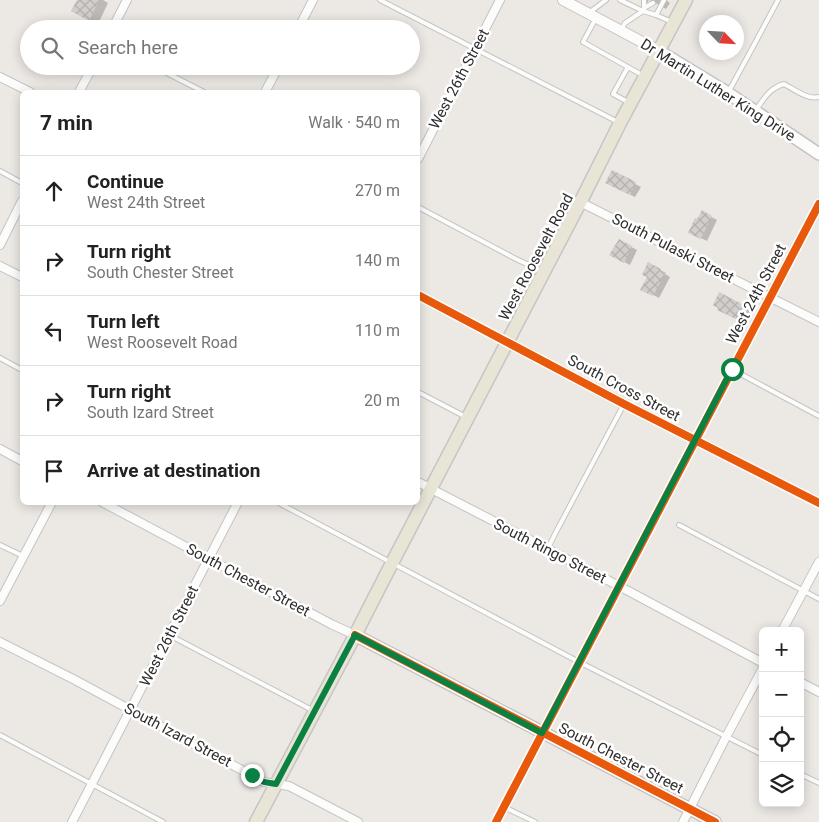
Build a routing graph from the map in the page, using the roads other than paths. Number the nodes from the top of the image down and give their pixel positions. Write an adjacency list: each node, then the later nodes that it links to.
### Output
1 (127, 0): 16 (street)
2 (313, 0): 17 (street)
3 (380, 0): 19 (lane)
4 (500, 0): 22 (street, West 26th Street)
5 (562, 0): 14 (street, Dr Martin Luther King Drive)
6 (606, 0): 14 (lane)
7 (620, 0): 13 (lane)
8 (644, 0): 13 (lane)
9 (664, 0): 15 (lane)
10 (686, 0): 20 (main road, West Roosevelt Road)
11 (778, 0): 34 (lane)
12 (653, 3): 13 (lane)
13 (643, 10): 15 (lane); 21 (lane)
14 (592, 16): 21 (street, Dr Martin Luther King Drive); 24 (lane)
15 (656, 16): 20 (lane)
16 (117, 20)
17 (303, 20)
18 (420, 20): 22 (lane)
19 (420, 20)
20 (674, 23): 23 (main road, West Roosevelt Road)
21 (621, 31): 23 (street, Dr Martin Luther King Drive)
22 (475, 48): 38 (lane); 40 (street, West 26th Street)
23 (659, 51): 29 (main road, West Roosevelt Road); 34 (main road, Dr Martin Luther King Drive)
24 (628, 67): 29 (lane); 36 (lane)
25 (88, 75): 31 (street)
26 (171, 75): 32 (lane)
27 (274, 75): 33 (street)
28 (0, 76): 30 (street)
29 (645, 76): 36 (main road, West Roosevelt Road)
30 (26, 90)
31 (80, 90)
32 (200, 90)
33 (266, 90)
34 (728, 93): 37 (main road, Dr Martin Luther King Drive)
35 (819, 97): 37 (lane)
36 (631, 103): 38 (main road, West Roosevelt Road)
37 (755, 111): 39 (main road, Dr Martin Luther King Drive)
38 (620, 123): 43 (main road, West Roosevelt Road)
39 (819, 154)
40 (420, 155)
41 (0, 171): 42 (lane)
42 (20, 182)
43 (580, 202): 49 (main road, West Roosevelt Road); 52 (street, South Pulaski Street)
44 (819, 204): 52 (street, West 24th Street)
45 (20, 205): 47 (street)
46 (420, 208): 49 (lane)
47 (0, 245)
48 (0, 266): 50 (street)
49 (544, 272): 54 (main road, West Roosevelt Road)
50 (20, 276)
51 (420, 296): 54 (street, South Cross Street)
52 (770, 297): 53 (street, South Pulaski Street); 57 (street, West 24th Street)
53 (819, 322)
54 (507, 342): 59 (street, South Cross Street); 61 (main road, West Roosevelt Road)
55 (0, 358): 56 (lane)
56 (20, 369)
57 (732, 369): 60 (lane); 62 (street, West 24th Street)
58 (420, 393): 61 (lane)
59 (624, 404): 62 (street, South Cross Street); 74 (lane)
60 (819, 416)
61 (468, 418): 66 (main road, West Roosevelt Road)
62 (695, 440): 67 (street, South Cross Street); 79 (street, West 24th Street)
63 (0, 449): 64 (street)
64 (20, 460)
65 (420, 483): 66 (street, South Ringo Street)
66 (430, 489): 74 (street, South Ringo Street); 78 (main road, West Roosevelt Road)
67 (819, 503)
68 (50, 505): 75 (street)
69 (108, 505): 76 (street, South Chester Street)
70 (236, 505): 76 (street, West 26th Street)
71 (283, 505): 78 (lane)
72 (679, 525): 80 (lane)
73 (0, 545): 75 (lane)
74 (547, 550): 79 (street, South Ringo Street)
75 (23, 556): 82 (street)
76 (209, 559): 84 (street, West 26th Street); 85 (street, South Chester Street)
77 (819, 562): 80 (street)
78 (392, 563): 85 (main road, West Roosevelt Road); 88 (lane)
79 (619, 586): 87 (street, South Ringo Street); 88 (street, West 24th Street)
80 (803, 591): 81 (lane); 83 (street)
81 (819, 599)
82 (0, 601)
83 (784, 627)
84 (169, 634): 92 (street, West 26th Street); 93 (lane)
85 (355, 635): 93 (main road, West Roosevelt Road); 94 (main road, South Chester Street)
86 (0, 642): 92 (street, South Izard Street)
87 (759, 661)
88 (580, 662): 94 (street, West 24th Street); 96 (lane)
89 (761, 672): 96 (street)
90 (804, 684): 91 (street)
91 (819, 692)
92 (131, 710): 99 (street, West 26th Street); 101 (street, South Izard Street)
93 (314, 712): 101 (main road, West Roosevelt Road)
94 (542, 733): 102 (street, West 24th Street); 103 (main road, South Chester Street)
95 (0, 735): 99 (lane)
96 (726, 736): 97 (lane); 103 (street)
97 (759, 753)
98 (804, 776): 100 (lane)
99 (92, 783): 104 (street, West 26th Street); 105 (lane)
100 (819, 783)
101 (276, 784): 106 (main road, West Roosevelt Road); 107 (street, South Izard Street)
102 (504, 807): 108 (street, West 24th Street); 109 (lane)
103 (690, 809): 110 (street); 111 (main road, South Chester Street)
104 (72, 822)
105 (163, 822)
106 (256, 822)
107 (358, 822)
108 (496, 822)
109 (535, 822)
110 (683, 822)
111 (715, 822)

